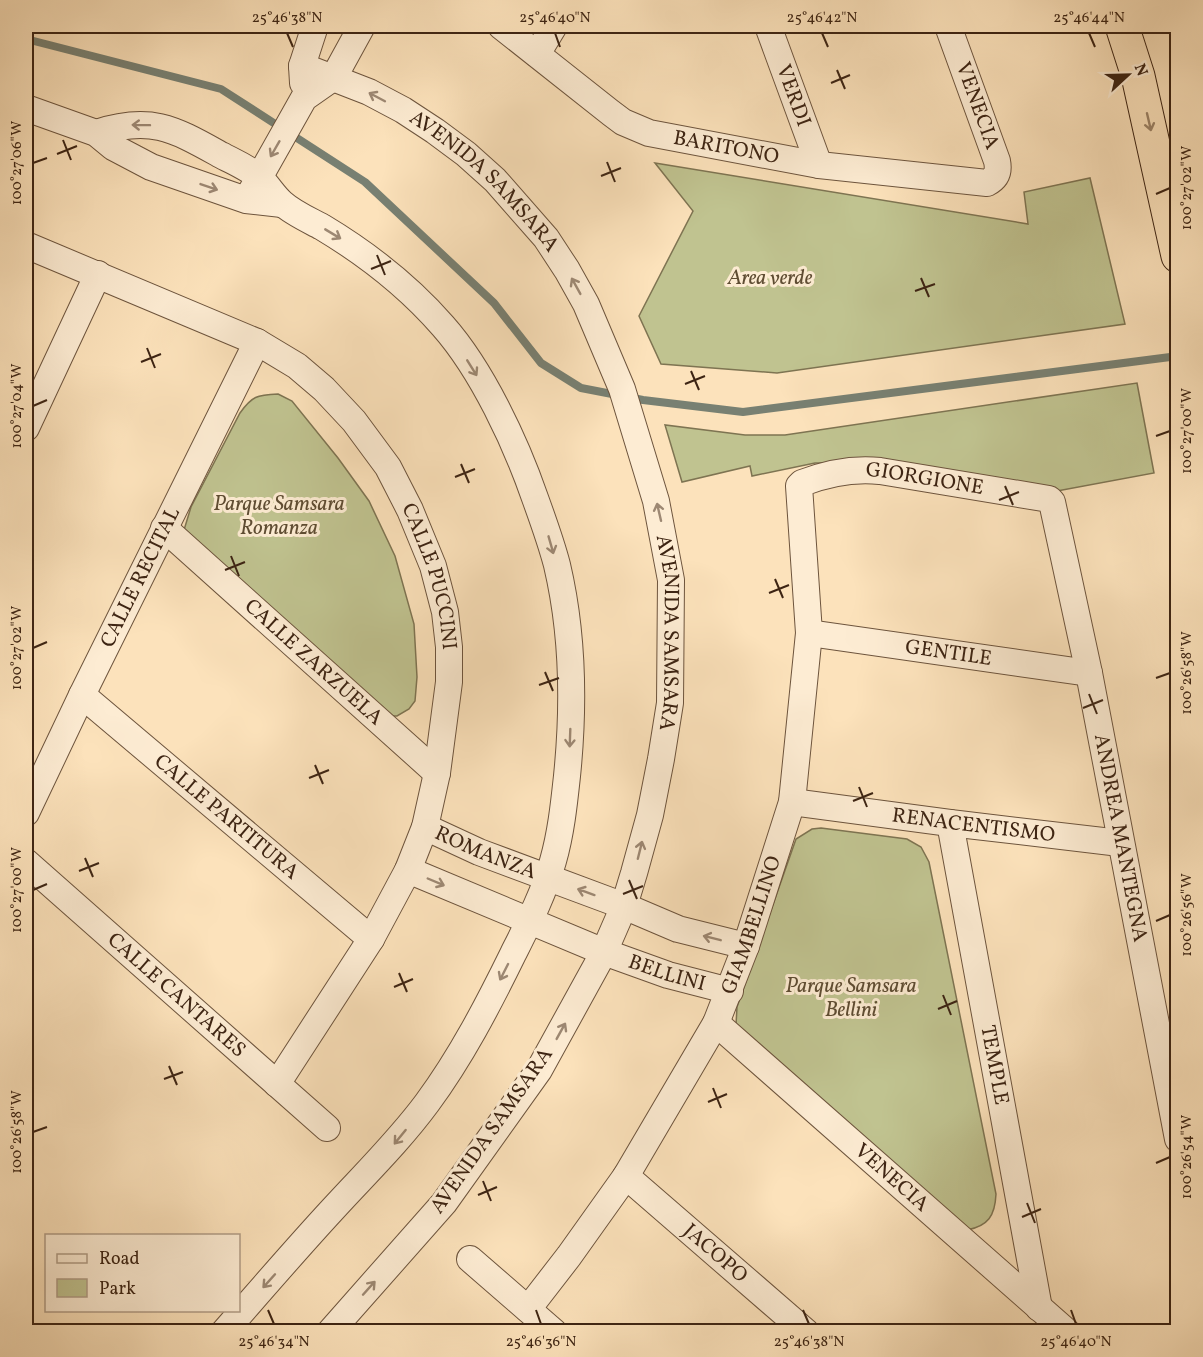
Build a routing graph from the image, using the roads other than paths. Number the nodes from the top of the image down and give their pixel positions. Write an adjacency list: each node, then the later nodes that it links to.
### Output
1 (315, 26): 9 (street)
2 (362, 26): 10 (street)
3 (501, 26): 8 (street, BARITONO)
4 (554, 26): 8 (street)
5 (768, 26): 14 (street, VERDI)
6 (948, 26): 16 (street, VENECIA)
7 (1122, 26): 20 (highway, one-way to 20)
8 (537, 54): 14 (street, BARITONO)
9 (302, 66): 10 (street, AVENIDA SAMSARA); 11 (street)
10 (334, 77): 11 (street); 39 (street, AVENIDA SAMSARA, one-way to 10)
11 (304, 98): 15 (street, one-way to 15)
12 (26, 108): 13 (street)
13 (96, 133): 15 (street, one-way to 13); 17 (street, one-way to 17)
14 (819, 165): 16 (street, BARITONO)
15 (259, 177): 17 (street); 18 (street)
16 (987, 183)
17 (246, 200): 18 (street)
18 (282, 204): 38 (street, one-way to 38)
19 (26, 245): 21 (street, CALLE PUCCINI)
20 (1178, 256)
21 (98, 274): 22 (street, CALLE PUCCINI); 23 (street)
22 (257, 342): 26 (street, CALLE RECITAL); 30 (street, CALLE PUCCINI)
23 (26, 428)
24 (799, 486): 25 (street, GIORGIONE); 27 (street, GIAMBELLINO)
25 (1052, 502): 28 (street, ANDREA MANTEGNA)
26 (165, 528): 29 (street, CALLE RECITAL); 30 (street, CALLE ZARZUELA)
27 (809, 633): 28 (street, GENTILE); 31 (street, GIAMBELLINO)
28 (1089, 673): 35 (street, ANDREA MANTEGNA)
29 (82, 695): 32 (street, CALLE RECITAL); 41 (street, CALLE PARTITURA)
30 (437, 773): 34 (street, CALLE PUCCINI)
31 (792, 802): 33 (street, RENACENTISMO); 42 (street, GIAMBELLINO)
32 (26, 813)
33 (950, 823): 35 (street, RENACENTISMO); 51 (street, TEMPLE)
34 (425, 827): 37 (street, CALLE PUCCINI); 38 (street, ROMANZA)
35 (1120, 843): 48 (street, ANDREA MANTEGNA)
36 (26, 862): 46 (street, CALLE CANTARES)
37 (408, 870): 40 (street, one-way to 40); 41 (street, CALLE PUCCINI)
38 (548, 879): 39 (street, ROMANZA, one-way to 38); 40 (street)
39 (624, 906): 42 (street, one-way to 39); 43 (street, AVENIDA SAMSARA)
40 (530, 920): 43 (street, BELLINI); 53 (street, one-way to 53)
41 (371, 939): 46 (street, CALLE PUCCINI)
42 (746, 946): 44 (street, GIAMBELLINO)
43 (604, 952): 44 (street, BELLINI); 54 (street, AVENIDA SAMSARA, one-way to 43)
44 (730, 991): 45 (street, GIAMBELLINO)
45 (716, 1023): 49 (street, GIAMBELLINO); 51 (street, VENECIA)
46 (277, 1084): 47 (street, CALLE CANTARES)
47 (327, 1128)
48 (1178, 1139)
49 (626, 1176): 52 (street, GIAMBELLINO); 56 (street, JACOPO)
50 (470, 1259): 52 (street)
51 (1038, 1308): 57 (street, VENECIA)
52 (528, 1309): 55 (street)
53 (224, 1332)
54 (330, 1332)
55 (554, 1332)
56 (806, 1332)
57 (1067, 1332)

